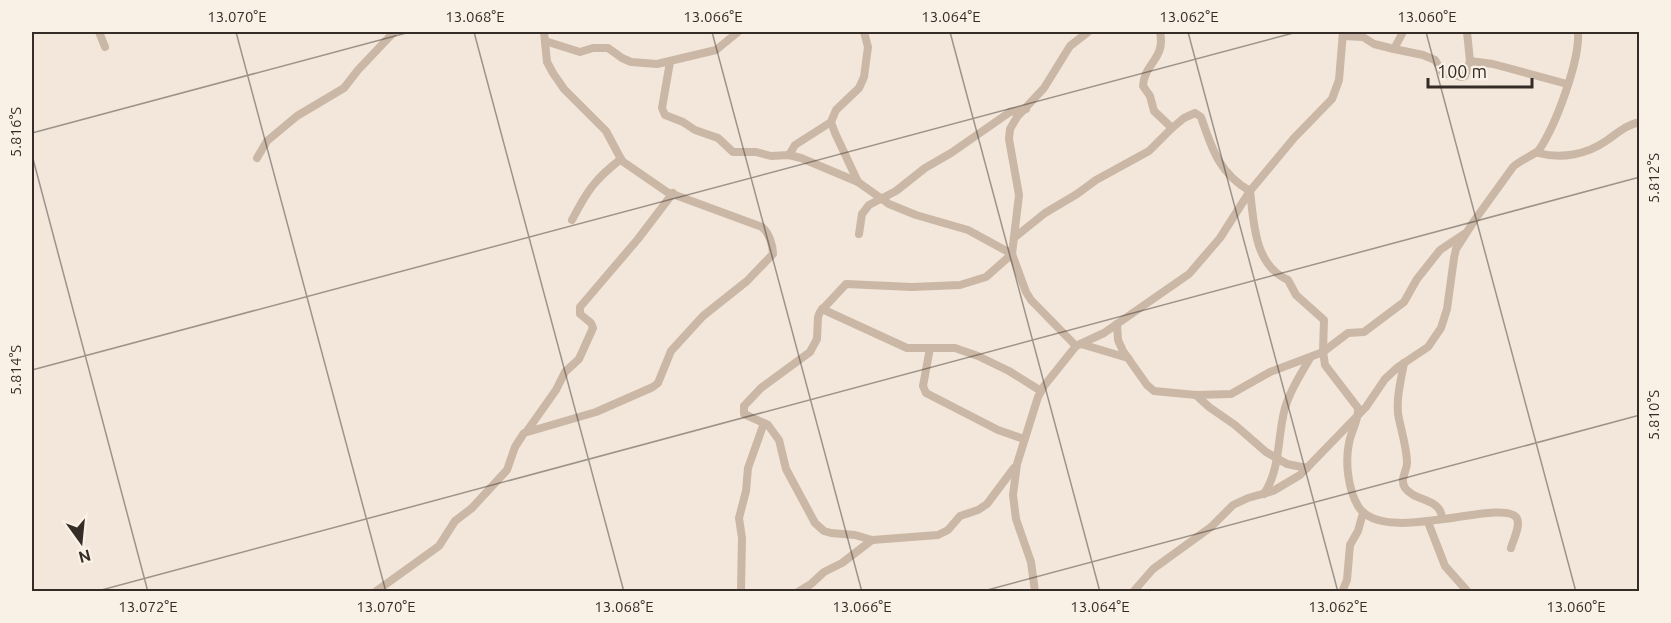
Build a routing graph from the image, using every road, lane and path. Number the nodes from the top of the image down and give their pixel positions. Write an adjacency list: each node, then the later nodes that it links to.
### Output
1 (99, 32): 13 (street)
2 (394, 32): 24 (street)
3 (544, 32): 12 (street)
4 (738, 32): 16 (street)
5 (864, 32): 19 (street)
6 (1088, 32): 18 (street)
7 (1160, 32): 21 (street)
8 (1403, 32): 14 (street)
9 (1467, 32): 15 (street)
10 (1578, 32): 17 (street)
11 (1343, 34): 14 (street); 27 (street)
12 (544, 41): 16 (street); 25 (street)
13 (105, 47)
14 (1394, 49): 15 (street)
15 (1470, 61): 17 (street)
16 (670, 62): 23 (street)
17 (1567, 84): 22 (street)
18 (1026, 109): 29 (street); 33 (street)
19 (831, 122): 23 (street); 26 (street)
20 (1640, 122): 22 (street)
21 (1172, 128): 27 (street); 33 (street)
22 (1538, 153): 31 (street)
23 (789, 155): 26 (street)
24 (257, 158)
25 (621, 159): 28 (street); 30 (street)
26 (858, 182): 29 (street)
27 (1250, 191): 36 (street); 39 (street)
28 (673, 194): 47 (street); 47 (street)
29 (880, 198): 32 (street); 34 (street)
30 (572, 220)
31 (1468, 231): 39 (street); 42 (street)
32 (859, 234)
33 (1014, 238): 34 (street)
34 (1012, 254): 35 (street); 37 (street)
35 (822, 309): 38 (street); 46 (street)
36 (1117, 324): 37 (street); 40 (street)
37 (1079, 345): 40 (street); 43 (street)
38 (930, 348): 43 (street); 48 (street)
39 (1323, 352): 41 (street); 45 (street)
40 (1128, 358): 44 (street)
41 (1310, 358): 44 (street); 49 (street)
42 (1404, 363): 45 (street); 54 (street)
43 (1041, 392): 48 (street)
44 (1196, 395): 49 (street)
45 (1358, 416): 51 (street); 53 (street)
46 (764, 423): 56 (street); 59 (street)
47 (527, 431): 58 (street)
48 (1024, 440): 50 (street)
49 (1276, 458): 51 (street); 52 (street)
50 (1017, 464): 56 (street); 61 (street)
51 (1308, 468): 52 (street)
52 (1264, 494): 62 (street)
53 (1363, 513): 55 (street); 63 (street)
54 (1442, 519): 55 (street); 57 (street)
55 (1428, 522): 64 (street)
56 (872, 540): 60 (street)
57 (1511, 548)
58 (375, 591)
59 (741, 591)
60 (798, 591)
61 (1035, 591)
62 (1133, 591)
63 (1342, 591)
64 (1468, 591)

